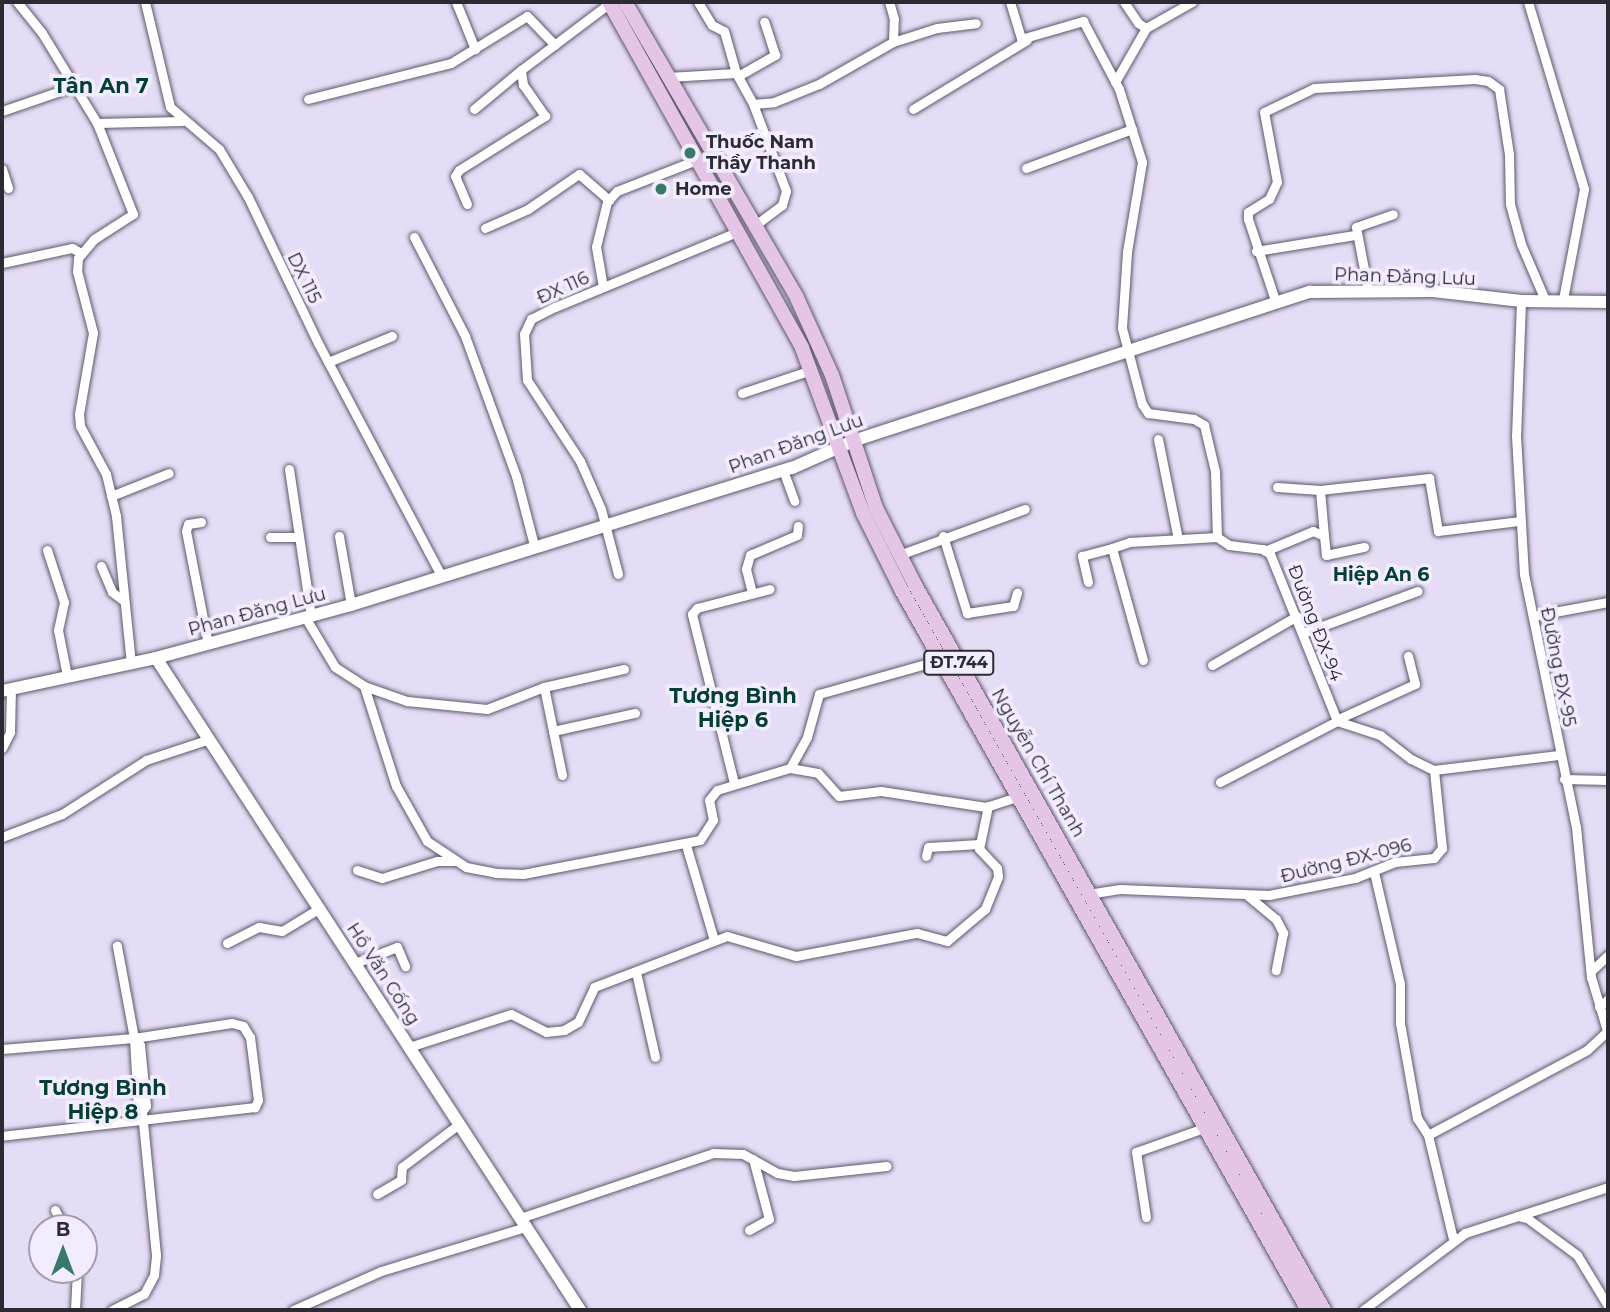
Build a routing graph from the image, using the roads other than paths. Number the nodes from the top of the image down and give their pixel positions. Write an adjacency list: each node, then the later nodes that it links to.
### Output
1 (17, 2): 23 (street)
2 (145, 2): 29 (street, DX 115)
3 (456, 2): 18 (street)
4 (610, 2): 17 (street); 21 (main road, Nguyễn Chí Thanh / ĐT.744)
5 (625, 2): 21 (main road, Nguyễn Chí Thanh / ĐT.744)
6 (698, 2): 20 (street)
7 (889, 2): 16 (street)
8 (1010, 2): 15 (street)
9 (1124, 2): 14 (street)
10 (1192, 2): 14 (street)
11 (1528, 2): 49 (street)
12 (764, 22): 20 (street)
13 (976, 23): 16 (street)
14 (1146, 28): 22 (street)
15 (1028, 39): 22 (street); 27 (street)
16 (893, 43): 25 (street)
17 (555, 45): 18 (street); 19 (street)
18 (475, 49): 24 (street)
19 (522, 71): 26 (street); 37 (street)
20 (737, 75): 21 (street); 25 (street)
21 (662, 81): 32 (main road, Nguyễn Chí Thanh / ĐT.744); 39 (main road, Nguyễn Chí Thanh / ĐT.744)
22 (1115, 82): 31 (street)
23 (75, 86): 28 (street); 30 (street)
24 (308, 99)
25 (753, 104): 39 (street)
26 (474, 109)
27 (913, 109)
28 (2, 111)
29 (182, 121): 30 (street); 56 (street, DX 115)
30 (97, 123): 45 (street)
31 (1132, 129): 33 (street); 55 (street)
32 (699, 159): 36 (street); 41 (main road, Nguyễn Chí Thanh / ĐT.744)
33 (1026, 167)
34 (2, 169): 35 (street)
35 (8, 188)
36 (608, 200): 40 (street); 47 (street)
37 (467, 204)
38 (1393, 214): 42 (street)
39 (755, 225): 60 (main road, Nguyễn Chí Thanh / ĐT.744)
40 (485, 228)
41 (738, 231): 47 (street, ĐX 116); 57 (main road, Nguyễn Chí Thanh / ĐT.744)
42 (1354, 235): 44 (street); 48 (street)
43 (414, 237): 81 (street)
44 (1256, 251): 50 (street); 53 (street)
45 (81, 253): 46 (street); 67 (street)
46 (2, 262)
47 (603, 287): 72 (street, ĐX 116)
48 (1368, 290): 51 (street, Phan Đăng Lưu); 53 (street, Phan Đăng Lưu)
49 (1563, 299): 50 (street, Phan Đăng Lưu); 52 (street, Phan Đăng Lưu)
50 (1545, 300): 51 (street, Phan Đăng Lưu)
51 (1521, 301): 70 (street, Đường ĐX-95)
52 (1608, 302)
53 (1276, 303): 55 (street, Phan Đăng Lưu)
54 (392, 336): 56 (street)
55 (1125, 352): 60 (street, Phan Đăng Lưu); 79 (street)
56 (328, 362): 89 (street, DX 115)
57 (811, 370): 58 (street); 61 (main road, Nguyễn Chí Thanh / ĐT.744)
58 (742, 393)
59 (1158, 439): 80 (street)
60 (853, 441): 61 (street, Phan Đăng Lưu); 86 (main road, Nguyễn Chí Thanh / ĐT.744)
61 (839, 449): 63 (street, Phan Đăng Lưu); 105 (main road, Nguyễn Chí Thanh / ĐT.744)
62 (289, 469): 78 (street)
63 (783, 470): 68 (street); 72 (street, Phan Đăng Lưu)
64 (169, 473): 67 (street)
65 (1277, 487): 66 (street)
66 (1320, 490): 70 (street); 76 (street)
67 (111, 496): 95 (street)
68 (794, 500)
69 (1024, 509): 75 (street)
70 (1520, 520): 99 (street, Đường ĐX-95)
71 (201, 522): 102 (street)
72 (606, 523): 81 (street, Phan Đăng Lưu); 88 (street, ĐX 116)
73 (798, 526): 93 (street)
74 (340, 536): 97 (street)
75 (943, 536): 86 (street); 94 (street)
76 (1324, 536): 82 (street); 85 (street)
77 (270, 537): 78 (street)
78 (299, 537): 100 (street)
79 (1217, 537): 80 (street); 85 (street, Đường ĐX-94)
80 (1178, 539): 83 (street)
81 (534, 545): 89 (street, Phan Đăng Lưu)
82 (1364, 547)
83 (1112, 548): 90 (street); 106 (street)
84 (47, 550): 110 (street)
85 (1265, 551): 98 (street, Đường ĐX-94)
86 (900, 555): 105 (main road, Nguyễn Chí Thanh / ĐT.744)
87 (101, 566): 95 (street)
88 (618, 574)
89 (441, 575): 97 (street, Phan Đăng Lưu)
90 (1088, 582)
91 (769, 589): 93 (street)
92 (1418, 591): 101 (street)
93 (752, 593): 126 (street)
94 (1017, 593)
95 (124, 601): 107 (street)
96 (1608, 602): 99 (street)
97 (351, 605): 100 (street, Phan Đăng Lưu)
98 (1297, 616): 101 (street, Đường ĐX-94); 108 (street)
99 (1533, 616): 119 (street, Đường ĐX-95)
100 (308, 617): 102 (street, Phan Đăng Lưu); 111 (street)
101 (1303, 633): 115 (street, Đường ĐX-94)
102 (208, 645): 104 (street, Phan Đăng Lưu)
103 (1408, 656): 115 (street)
104 (156, 657): 107 (street, Phan Đăng Lưu); 117 (street, Hồ Văn Cống)
105 (947, 657): 120 (street); 127 (main road, Nguyễn Chí Thanh / ĐT.744); 136 (main road, Nguyễn Chí Thanh / ĐT.744)
106 (1143, 660)
107 (131, 664): 110 (street, Phan Đăng Lưu)
108 (1212, 665)
109 (624, 669): 112 (street)
110 (66, 676): 113 (street, Phan Đăng Lưu)
111 (364, 686): 112 (street); 133 (street)
112 (544, 687): 116 (street)
113 (6, 690): 118 (street)
114 (635, 713): 116 (street)
115 (1336, 720): 121 (street); 125 (street)
116 (554, 731): 122 (street)
117 (210, 739): 129 (street); 139 (street, Hồ Văn Cống)
118 (2, 748)
119 (1558, 755): 121 (street); 123 (street, Đường ĐX-95)
120 (790, 768): 126 (street); 128 (street)
121 (1434, 770): 135 (street, Đường ĐX-096)
122 (562, 775)
123 (1564, 779): 124 (street); 147 (street, Đường ĐX-95)
124 (1608, 780)
125 (1220, 782)
126 (734, 783): 131 (street)
127 (1017, 797): 128 (street); 138 (main road, Nguyễn Chí Thanh / ĐT.744)
128 (988, 806): 130 (street)
129 (2, 837)
130 (979, 844): 132 (street); 140 (street)
131 (686, 845): 133 (street); 140 (street)
132 (926, 856)
133 (458, 861): 134 (street)
134 (357, 870)
135 (1374, 873): 137 (street, Đường ĐX-096); 159 (street)
136 (1090, 893): 137 (street, Đường ĐX-096); 138 (street, Đường ĐX-096); 179 (main road, Nguyễn Chí Thanh / ĐT.744)
137 (1247, 895): 146 (street)
138 (1073, 901): 158 (main road, Nguyễn Chí Thanh / ĐT.744)
139 (320, 908): 141 (street); 144 (street, Hồ Văn Cống)
140 (714, 940): 148 (street)
141 (227, 943)
142 (117, 946): 152 (street)
143 (1608, 955): 147 (street)
144 (355, 963): 145 (street); 153 (street, Hồ Văn Cống)
145 (405, 965)
146 (1276, 970)
147 (1591, 971): 150 (street, Đường ĐX-95)
148 (636, 972): 153 (street); 155 (street)
149 (1608, 999): 150 (street)
150 (1599, 1007): 151 (street, Đường ĐX-95)
151 (1607, 1033): 159 (street)
152 (134, 1040): 154 (street); 156 (street); 156 (street)
153 (409, 1047): 157 (street, Hồ Văn Cống)
154 (2, 1049)
155 (655, 1057)
156 (142, 1116): 160 (street); 175 (street)
157 (459, 1124): 164 (street); 169 (street, Hồ Văn Cống)
158 (1204, 1128): 168 (street); 178 (main road, Nguyễn Chí Thanh / ĐT.744)
159 (1428, 1135): 171 (street)
160 (2, 1136)
161 (753, 1159): 162 (street); 169 (street); 170 (street)
162 (886, 1167)
163 (1608, 1186): 167 (street)
164 (377, 1194)
165 (55, 1210): 166 (street)
166 (57, 1214)
167 (1516, 1216): 171 (street); 173 (street)
168 (1146, 1217)
169 (523, 1222): 176 (street); 177 (street, Hồ Văn Cống)
170 (749, 1230)
171 (1452, 1239): 180 (street)
172 (76, 1284): 174 (street)
173 (1608, 1306)
174 (75, 1310)
175 (112, 1310)
176 (293, 1310)
177 (580, 1310)
178 (1308, 1310)
179 (1324, 1310)
180 (1363, 1310)

